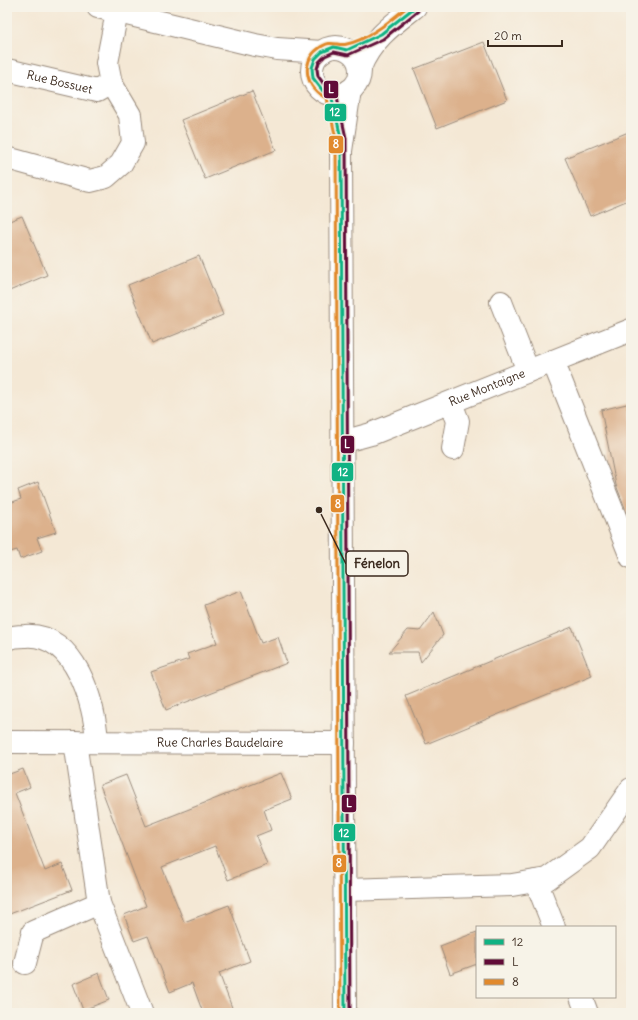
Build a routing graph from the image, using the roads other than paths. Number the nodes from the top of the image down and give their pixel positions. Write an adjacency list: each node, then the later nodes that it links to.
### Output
1 (415, 7): 3 (street)
2 (118, 10): 4 (street); 10 (street, Rue Bossuet)
3 (381, 34): 5 (street); 7 (street)
4 (277, 49): 6 (street); 9 (street)
5 (347, 50): 6 (street); 7 (street)
6 (322, 52): 9 (street)
7 (360, 68): 11 (street)
8 (7, 70): 10 (street, Rue Bossuet)
9 (313, 78): 11 (street)
10 (111, 83): 12 (street, Rue Bossuet)
11 (340, 92): 18 (street)
12 (7, 158)
13 (501, 302): 16 (street)
14 (631, 330): 15 (street, Rue Montaigne)
15 (553, 361): 16 (street, Rue Montaigne); 20 (street)
16 (528, 371): 17 (street, Rue Montaigne)
17 (451, 403): 18 (street, Rue Montaigne); 19 (street)
18 (342, 442): 25 (street)
19 (453, 450)
20 (631, 557)
21 (7, 639): 24 (street)
22 (7, 742): 23 (street, Rue Charles Baudelaire)
23 (75, 742): 24 (street, Rue Charles Baudelaire); 29 (street)
24 (97, 742): 25 (street, Rue Charles Baudelaire)
25 (344, 743): 28 (street)
26 (631, 789): 27 (street)
27 (536, 881): 28 (street); 30 (street)
28 (345, 890): 34 (street)
29 (99, 903): 31 (street); 33 (street)
30 (554, 926)
31 (25, 963)
32 (581, 998): 35 (street)
33 (142, 1013)
34 (345, 1013)
35 (587, 1013)

